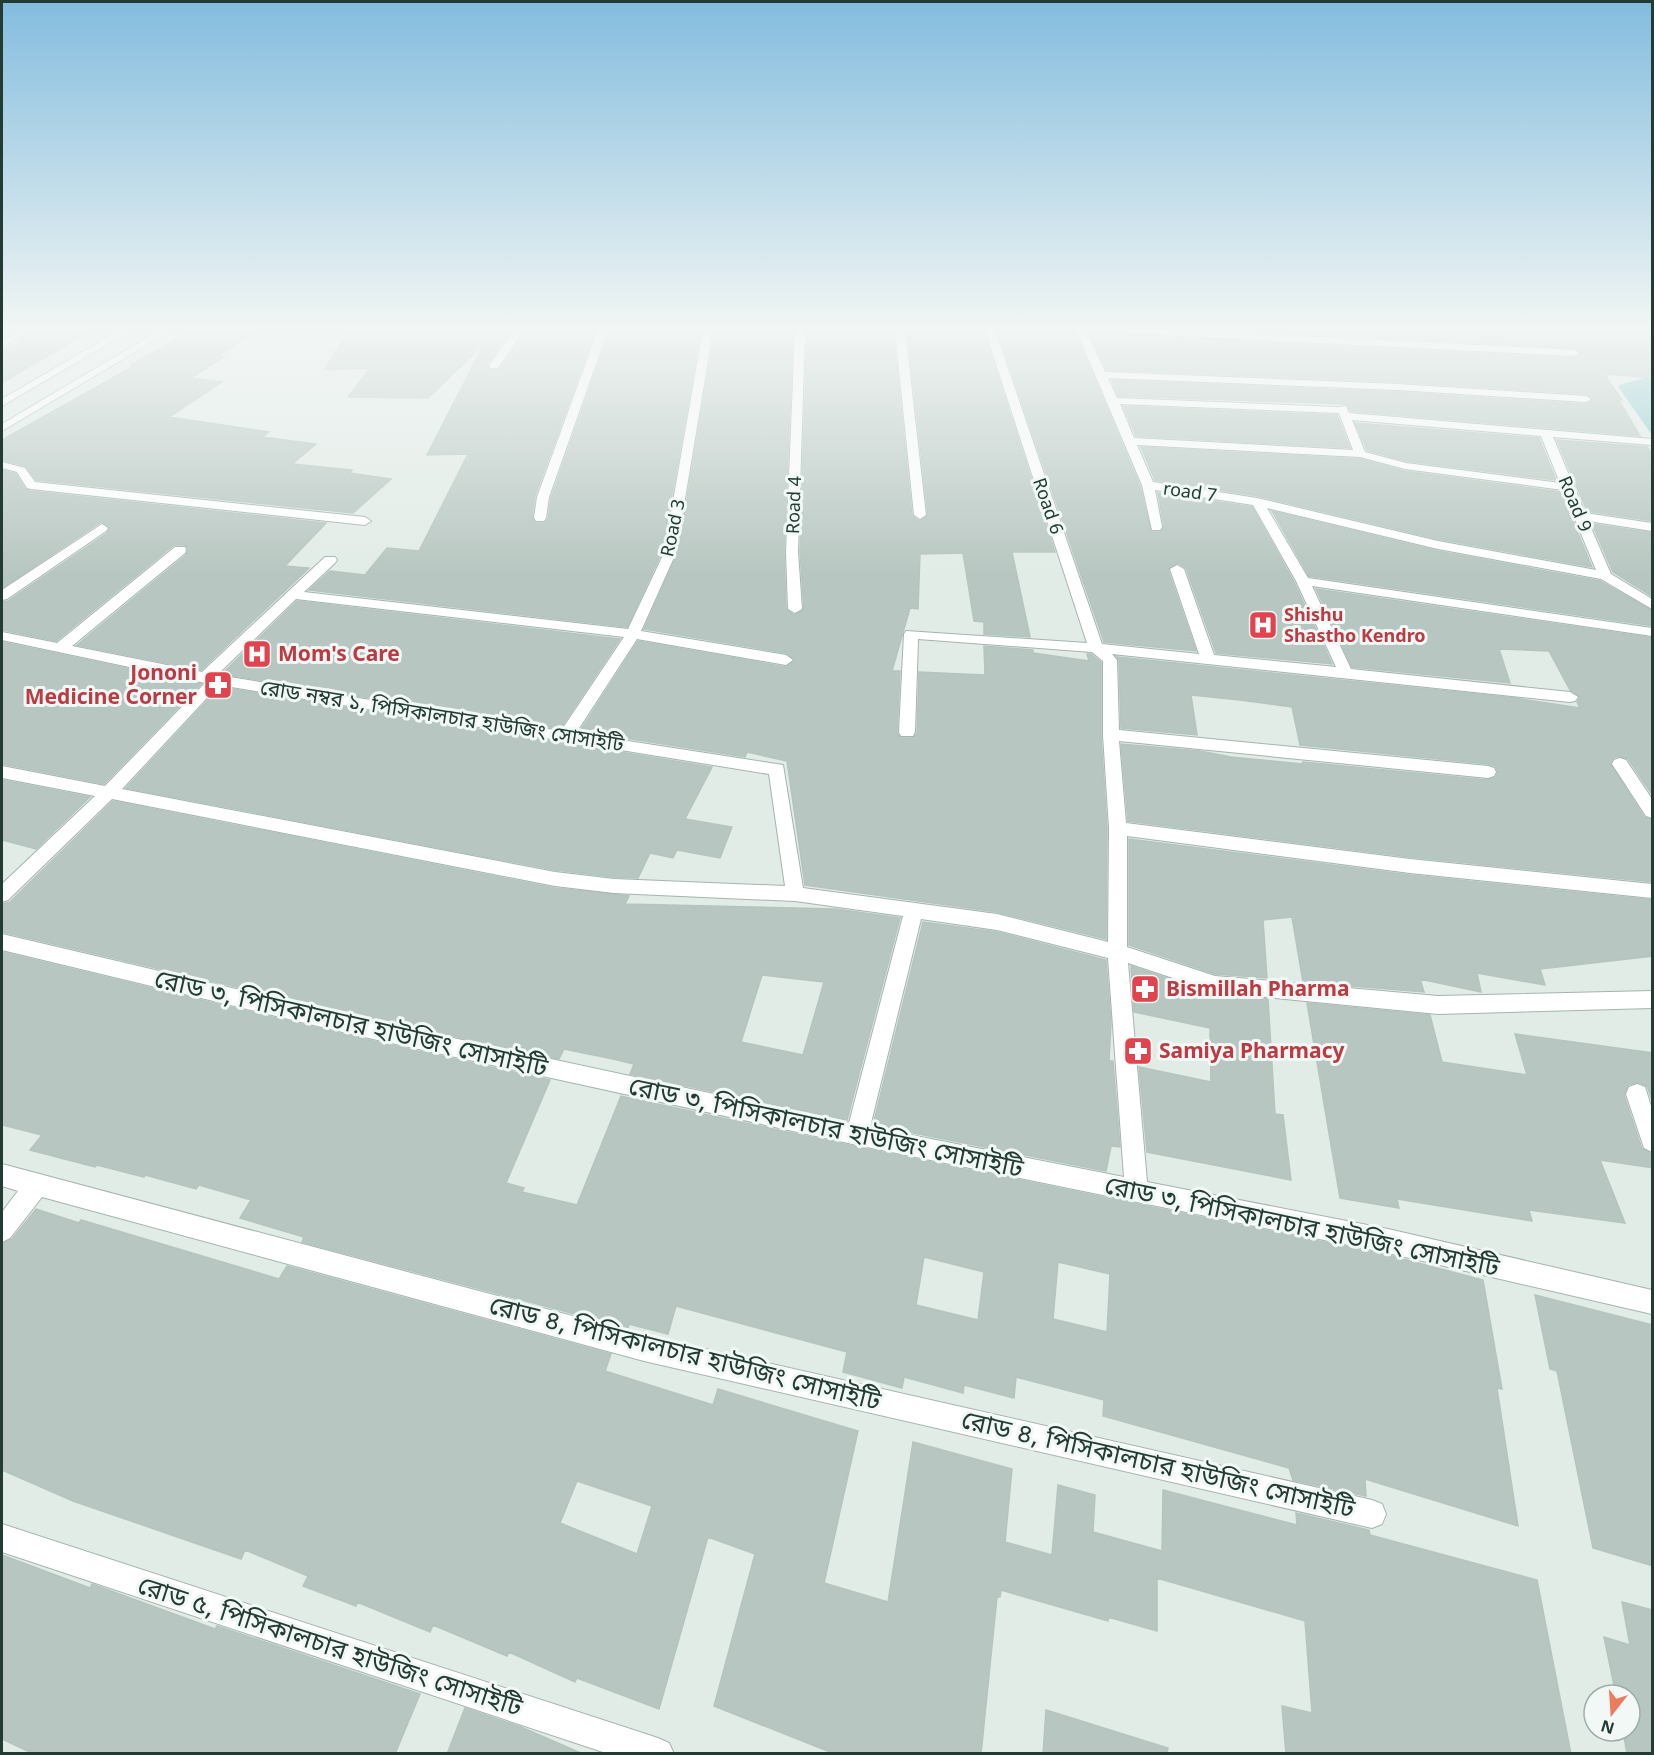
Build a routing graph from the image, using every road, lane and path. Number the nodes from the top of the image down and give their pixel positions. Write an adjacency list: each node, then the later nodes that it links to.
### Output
1 (29, 412): 10 (street)
2 (574, 412): 21 (street)
3 (694, 412): 36 (street, Road 3)
4 (797, 412): 34 (street, Road 4)
5 (909, 412): 19 (street)
6 (1017, 412): 39 (street, Road 6)
7 (1118, 412): 12 (street, road 7)
8 (1343, 412): 14 (street)
9 (1411, 412): 11 (street)
10 (2, 428)
11 (1545, 432): 13 (street); 17 (street, Road 9)
12 (1131, 441): 14 (street); 16 (street, road 7)
13 (1652, 442)
14 (1360, 453): 17 (street)
15 (2, 465): 22 (street)
16 (1148, 486): 18 (street, road 7); 23 (street)
17 (1567, 487): 20 (street, Road 9)
18 (1257, 502): 29 (street, road 7); 30 (street)
19 (920, 515)
20 (1580, 516): 24 (street); 29 (street, Road 9)
21 (540, 518)
22 (365, 521)
23 (1156, 527)
24 (1653, 527)
25 (102, 528): 32 (street)
26 (180, 550): 38 (street)
27 (330, 560): 31 (street)
28 (1177, 569): 40 (street)
29 (1605, 576): 33 (street)
30 (1303, 582): 35 (street); 42 (street)
31 (293, 595): 36 (street); 43 (street)
32 (2, 596)
33 (1653, 605)
34 (795, 609)
35 (1653, 632)
36 (633, 634): 41 (street); 47 (street, Road 3)
37 (2, 636): 38 (street, রোড নম্বর ১, পিসিকালচার হাউজিং সোসাইটি)
38 (60, 648): 43 (street, রোড নম্বর ১, পিসিকালচার হাউজিং সোসাইটি)
39 (1096, 648): 40 (street); 45 (street); 46 (street, Road 6)
40 (1208, 659): 42 (street)
41 (786, 660)
42 (1346, 673): 44 (street)
43 (211, 679): 47 (street, রোড নম্বর ১, পিসিকালচার হাউজিং সোসাইটি); 51 (street)
44 (1570, 697)
45 (908, 732)
46 (1111, 735): 50 (street); 53 (street, Road 6)
47 (565, 737): 55 (street, রোড নম্বর ১, পিসিকালচার হাউজিং সোসাইটি)
48 (1620, 764): 52 (street)
49 (2, 772): 51 (street)
50 (1488, 772)
51 (107, 794): 55 (street); 56 (street)
52 (1653, 812)
53 (1118, 828): 54 (street); 59 (street, Road 6)
54 (1653, 891)
55 (795, 894): 57 (street)
56 (2, 895)
57 (914, 910): 59 (street); 62 (street)
58 (2, 942): 62 (street, রোড ৩, পিসিকালচার হাউজিং সোসাইটি)
59 (1117, 952): 60 (street); 66 (street, Road 6)
60 (1653, 999)
61 (1636, 1094): 63 (street)
62 (857, 1135): 66 (street, রোড ৩, পিসিকালচার হাউজিং সোসাইটি)
63 (1653, 1141)
64 (2, 1175): 65 (street, রোড ৪, পিসিকালচার হাউজিং সোসাইটি)
65 (37, 1185): 67 (street); 69 (street, রোড ৪, পিসিকালচার হাউজিং সোসাইটি)
66 (1136, 1190): 68 (street, রোড ৩, পিসিকালচার হাউজিং সোসাইটি)
67 (2, 1230)
68 (1653, 1302)
69 (1372, 1514)
70 (2, 1538): 71 (street, রোড ৫, পিসিকালচার হাউজিং সোসাইটি)
71 (658, 1754)

